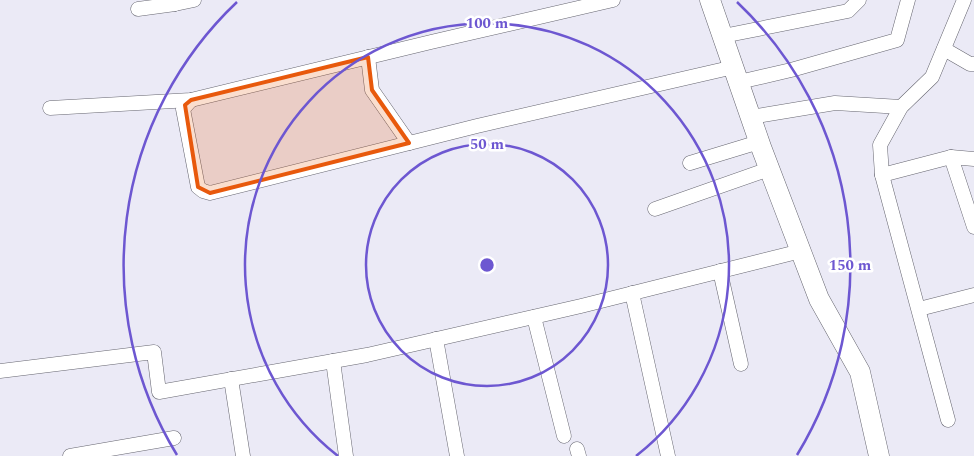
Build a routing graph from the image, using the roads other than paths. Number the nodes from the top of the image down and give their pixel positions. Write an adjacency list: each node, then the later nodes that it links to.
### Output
1 (194, 0): 7 (street)
2 (613, 0): 11 (street)
3 (710, 0): 9 (street)
4 (859, 0): 9 (street)
5 (908, 0): 13 (street)
6 (964, 0): 10 (street)
7 (175, 2): 8 (street)
8 (138, 9)
9 (723, 36): 13 (street)
10 (944, 49): 12 (street); 15 (street)
11 (368, 57): 14 (street); 19 (street)
12 (974, 64)
13 (736, 75): 17 (street); 19 (street)
14 (191, 100): 16 (street); 19 (street)
15 (901, 106): 17 (street); 24 (street)
16 (50, 108)
17 (750, 118): 18 (street)
18 (759, 142): 22 (street); 23 (street)
19 (409, 143)
20 (951, 157): 21 (street); 24 (street); 26 (street)
21 (974, 159)
22 (690, 164)
23 (769, 169): 25 (street); 27 (street)
24 (882, 175): 31 (street)
25 (655, 209)
26 (974, 227)
27 (801, 251): 28 (street); 47 (street)
28 (720, 271): 29 (street); 35 (street)
29 (632, 293): 32 (street); 46 (street)
30 (974, 294): 31 (street)
31 (919, 309): 38 (street)
32 (534, 317): 33 (street); 39 (street)
33 (436, 339): 34 (street); 45 (street)
34 (333, 361): 37 (street); 44 (street)
35 (741, 364)
36 (0, 371): 37 (street)
37 (232, 379): 43 (street)
38 (948, 420)
39 (564, 436)
40 (174, 438): 41 (street)
41 (103, 453): 42 (street)
42 (70, 456)
43 (244, 456)
44 (346, 456)
45 (457, 456)
46 (668, 456)
47 (879, 456)

